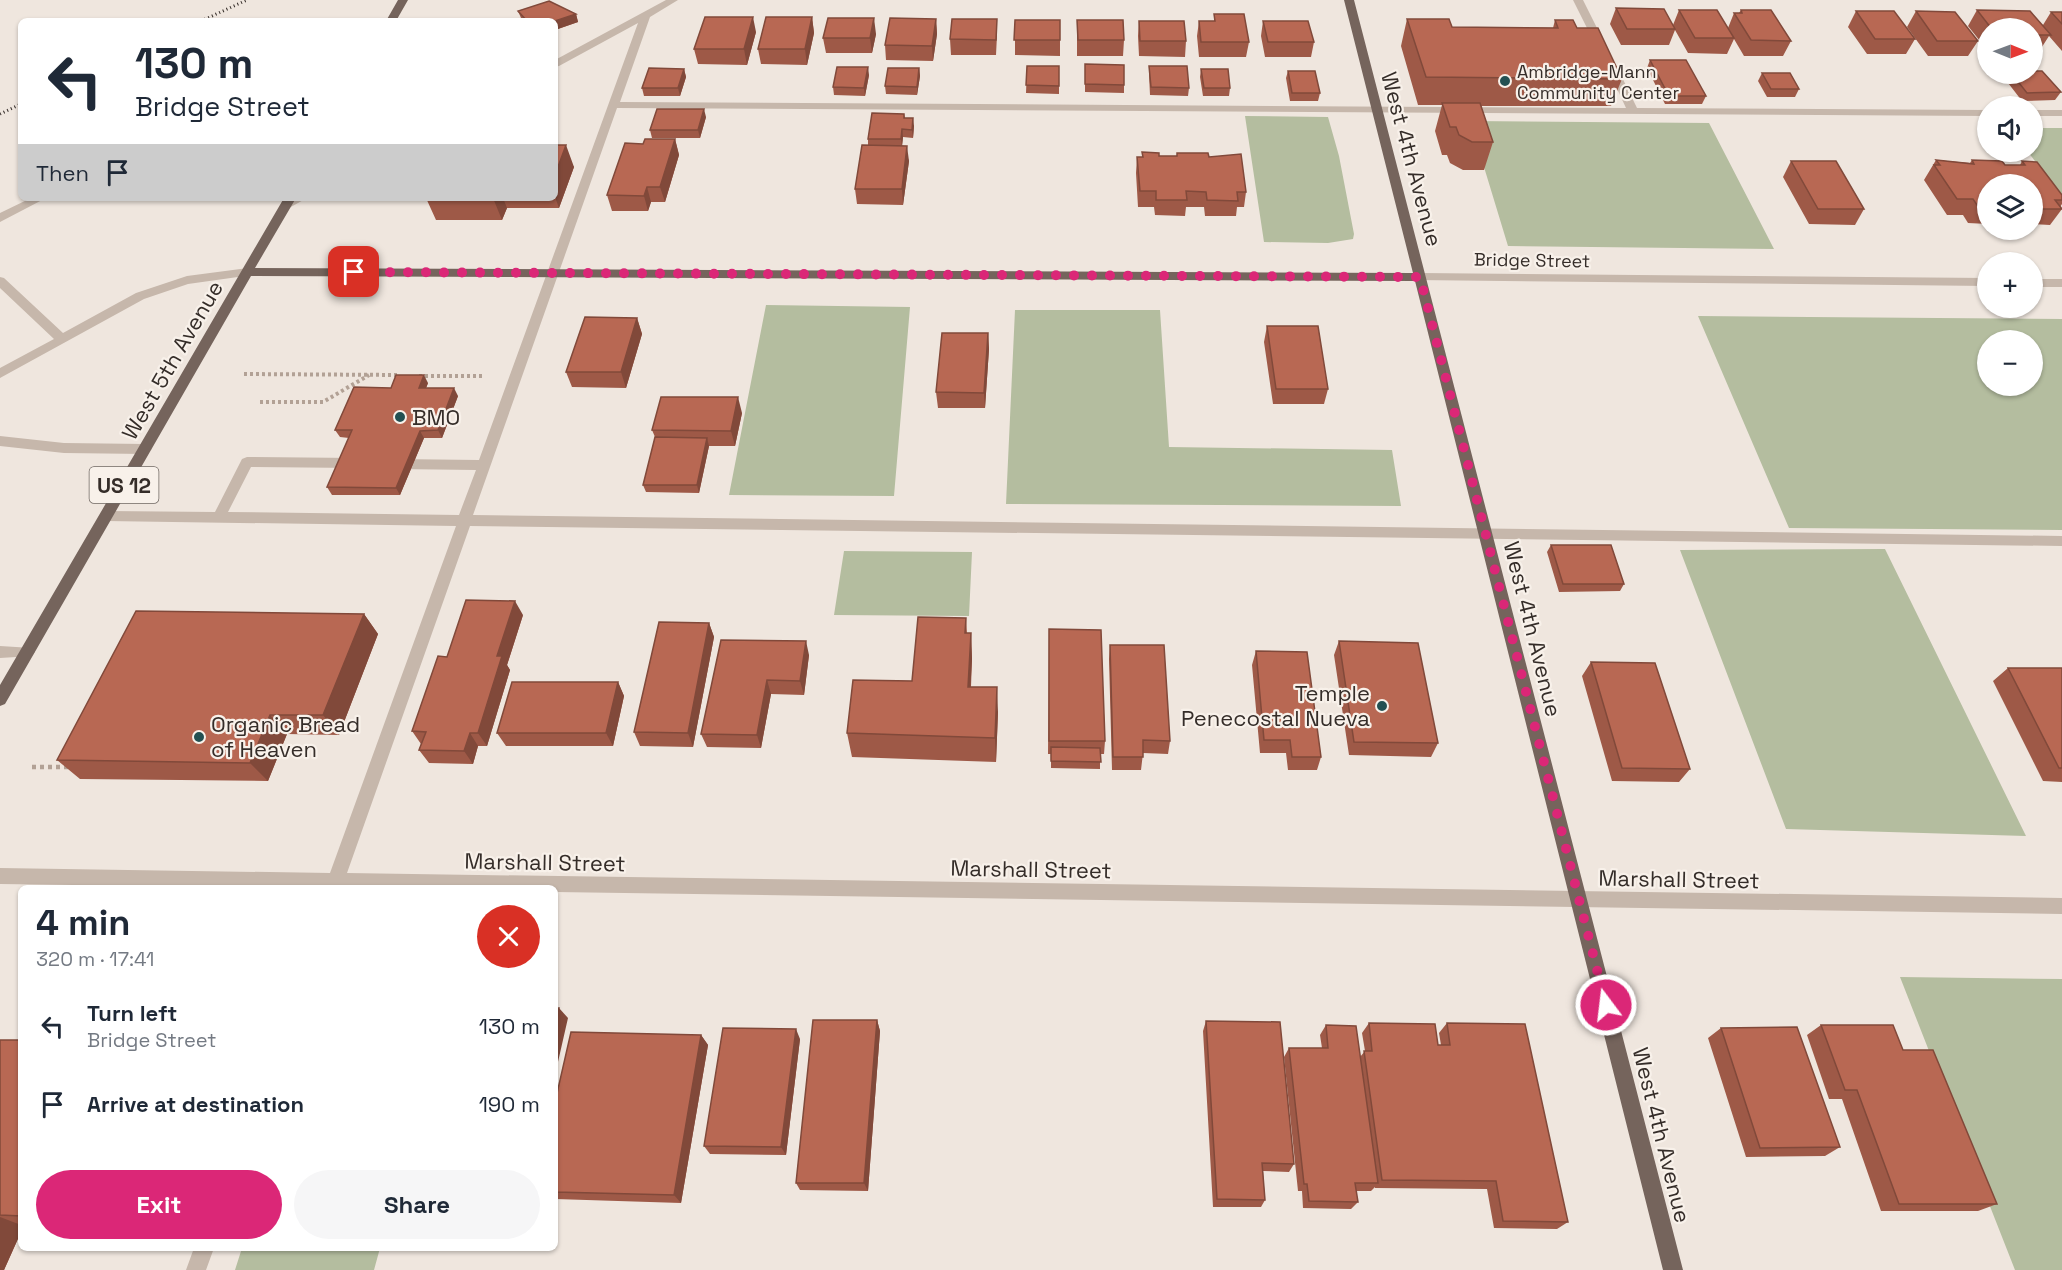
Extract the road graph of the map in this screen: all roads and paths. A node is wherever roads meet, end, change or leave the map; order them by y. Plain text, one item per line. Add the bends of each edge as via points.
1 (403, 0) edge
2 (673, 0) edge
3 (1349, 0) edge
4 (1578, 0) edge
5 (645, 16) junction
6 (392, 18) edge
7 (558, 62) edge
8 (613, 105) junction
9 (1375, 109) junction
10 (1633, 111) junction
11 (1977, 113) edge
12 (2043, 113) edge
13 (2062, 114) edge
14 (34, 201) edge
15 (287, 202) edge
16 (0, 218) edge
17 (248, 272) junction
18 (553, 274) junction
19 (1420, 277) junction
20 (0, 281) edge
21 (1977, 282) edge
22 (2043, 283) edge
23 (2062, 283) edge
24 (62, 339) junction
25 (0, 374) edge
26 (244, 374) dead end
27 (370, 375) junction
28 (404, 375) edge
29 (415, 375) edge
30 (516, 376) junction
31 (260, 402) dead end
32 (0, 441) edge
33 (145, 449) junction
34 (484, 465) junction
35 (106, 516) junction
36 (219, 517) junction
37 (464, 521) junction
38 (1486, 534) junction
39 (2062, 541) edge
40 (0, 652) edge
41 (27, 652) junction
42 (0, 699) edge
43 (32, 767) dead end
44 (75, 768) edge
45 (0, 876) edge
46 (334, 884) edge
47 (407, 885) edge
48 (558, 887) edge
49 (1579, 901) junction
50 (2062, 906) edge
51 (203, 1251) edge
52 (196, 1270) edge
53 (1673, 1270) edge

1 - 6 main road
2 - 5 street
3 - 9 main road, West 4th Avenue
4 - 10 street
5 - 7 street
5 - 8 street
8 - 9 street
8 - 18 street
9 - 10 street
9 - 19 main road, West 4th Avenue
10 - 11 street
12 - 13 street
14 - 16 street
15 - 17 main road, West 5th Avenue / US 12
17 - 18 main road, Bridge Street
17 - 24 street via 197,278 164,287
17 - 33 main road, West 5th Avenue / US 12
18 - 19 main road, Bridge Street
18 - 30 street
19 - 21 street, Bridge Street
19 - 38 main road, West 4th Avenue
20 - 24 street
22 - 23 street
24 - 25 street
26 - 27 path
27 - 28 path
27 - 31 path via 323,402
29 - 30 path
30 - 34 street
32 - 33 street via 64,448
33 - 35 main road, West 5th Avenue / US 12
34 - 36 street via 247,462
34 - 37 street
35 - 36 street
35 - 41 main road, West 5th Avenue / US 12
36 - 37 street
37 - 38 street
37 - 46 street
38 - 39 street
38 - 49 main road, West 4th Avenue
40 - 41 street
41 - 42 main road, West 5th Avenue / US 12
43 - 44 path
45 - 46 street, Marshall Street
46 - 47 street, Marshall Street
48 - 49 street, Marshall Street
49 - 50 street, Marshall Street
49 - 53 main road, West 4th Avenue
51 - 52 street

